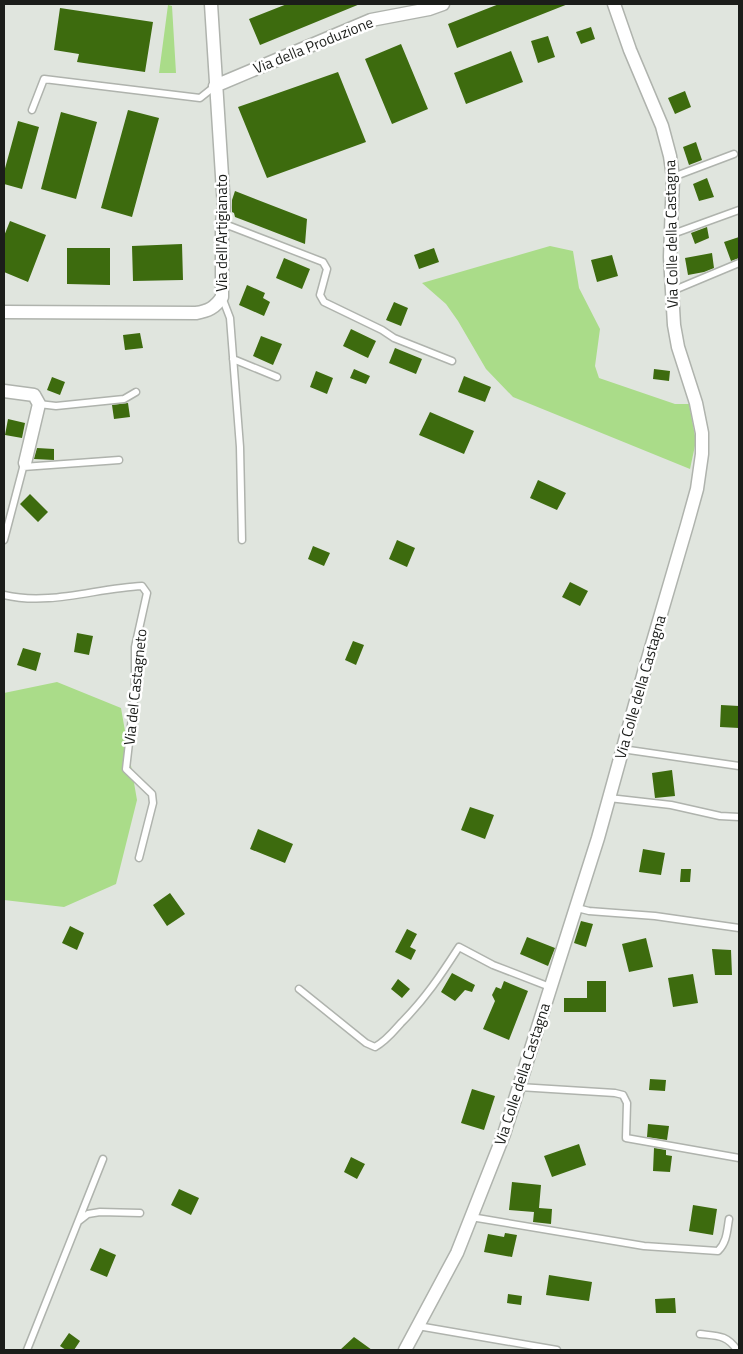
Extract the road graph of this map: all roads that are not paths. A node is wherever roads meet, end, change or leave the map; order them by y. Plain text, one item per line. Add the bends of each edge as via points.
1 (211, 4) edge
2 (442, 4) edge
3 (614, 4) edge
4 (215, 86) junction
5 (32, 110) dead end
6 (734, 154) dead end
7 (672, 177) junction
8 (739, 210) edge
9 (222, 223) junction
10 (670, 235) junction
11 (739, 264) edge
12 (671, 292) junction
13 (222, 297) junction
14 (4, 312) edge
15 (233, 359) junction
16 (452, 362) dead end
17 (277, 377) dead end
18 (4, 391) edge
19 (136, 392) dead end
20 (39, 404) junction
21 (119, 460) dead end
22 (24, 465) junction
23 (4, 540) edge
24 (242, 540) dead end
25 (4, 595) edge
26 (622, 749) junction
27 (739, 766) edge
28 (609, 798) junction
29 (739, 817) edge
30 (139, 858) dead end
31 (577, 908) junction
32 (739, 928) edge
33 (550, 988) junction
34 (300, 989) dead end
35 (519, 1086) junction
36 (739, 1158) edge
37 (103, 1159) dead end
38 (140, 1213) dead end
39 (471, 1217) junction
40 (729, 1219) dead end
41 (78, 1222) junction
42 (417, 1326) junction
43 (700, 1334) dead end
44 (27, 1350) edge
45 (405, 1350) edge
46 (557, 1350) edge
47 (737, 1350) edge

1 - 4 street, Via dell'Artigianato
2 - 4 street, Via della Produzione via 371,20
3 - 7 street, Via Colle della Castagna via 662,126
4 - 5 lane via 200,98 44,79
4 - 9 street, Via dell'Artigianato via 224,207
6 - 7 lane
7 - 10 street, Via Colle della Castagna
8 - 10 lane
9 - 13 street, Via dell'Artigianato
9 - 16 lane via 323,262 327,269 320,295 324,302 394,338
10 - 12 street, Via Colle della Castagna
11 - 12 lane
12 - 26 street, Via Colle della Castagna via 678,347 702,433 702,454 688,525
13 - 14 street, Via dell'Artigianato via 216,307 196,313
13 - 15 lane via 230,318
15 - 17 lane
15 - 24 lane via 240,447
18 - 20 street via 34,395
19 - 20 lane via 124,399 56,406
20 - 22 street
21 - 22 lane
22 - 23 lane
25 - 30 lane, Via del Castagneto via 44,599 142,586 147,593 135,647 135,691 126,769 152,794 153,803
26 - 27 lane
26 - 28 street, Via Colle della Castagna
28 - 29 lane
28 - 31 street, Via Colle della Castagna
31 - 32 lane
31 - 33 street, Via Colle della Castagna
33 - 34 lane via 459,948 417,1007 375,1047
33 - 35 street, Via Colle della Castagna
35 - 36 lane via 623,1095 627,1103 626,1138
35 - 39 street, Via Colle della Castagna
37 - 41 lane
38 - 41 lane via 100,1212 88,1214
39 - 40 lane via 644,1246 718,1251 726,1239
39 - 42 street, Via Colle della Castagna via 457,1253
41 - 44 lane
42 - 45 street, Via Colle della Castagna
42 - 46 lane
43 - 47 lane via 731,1340

